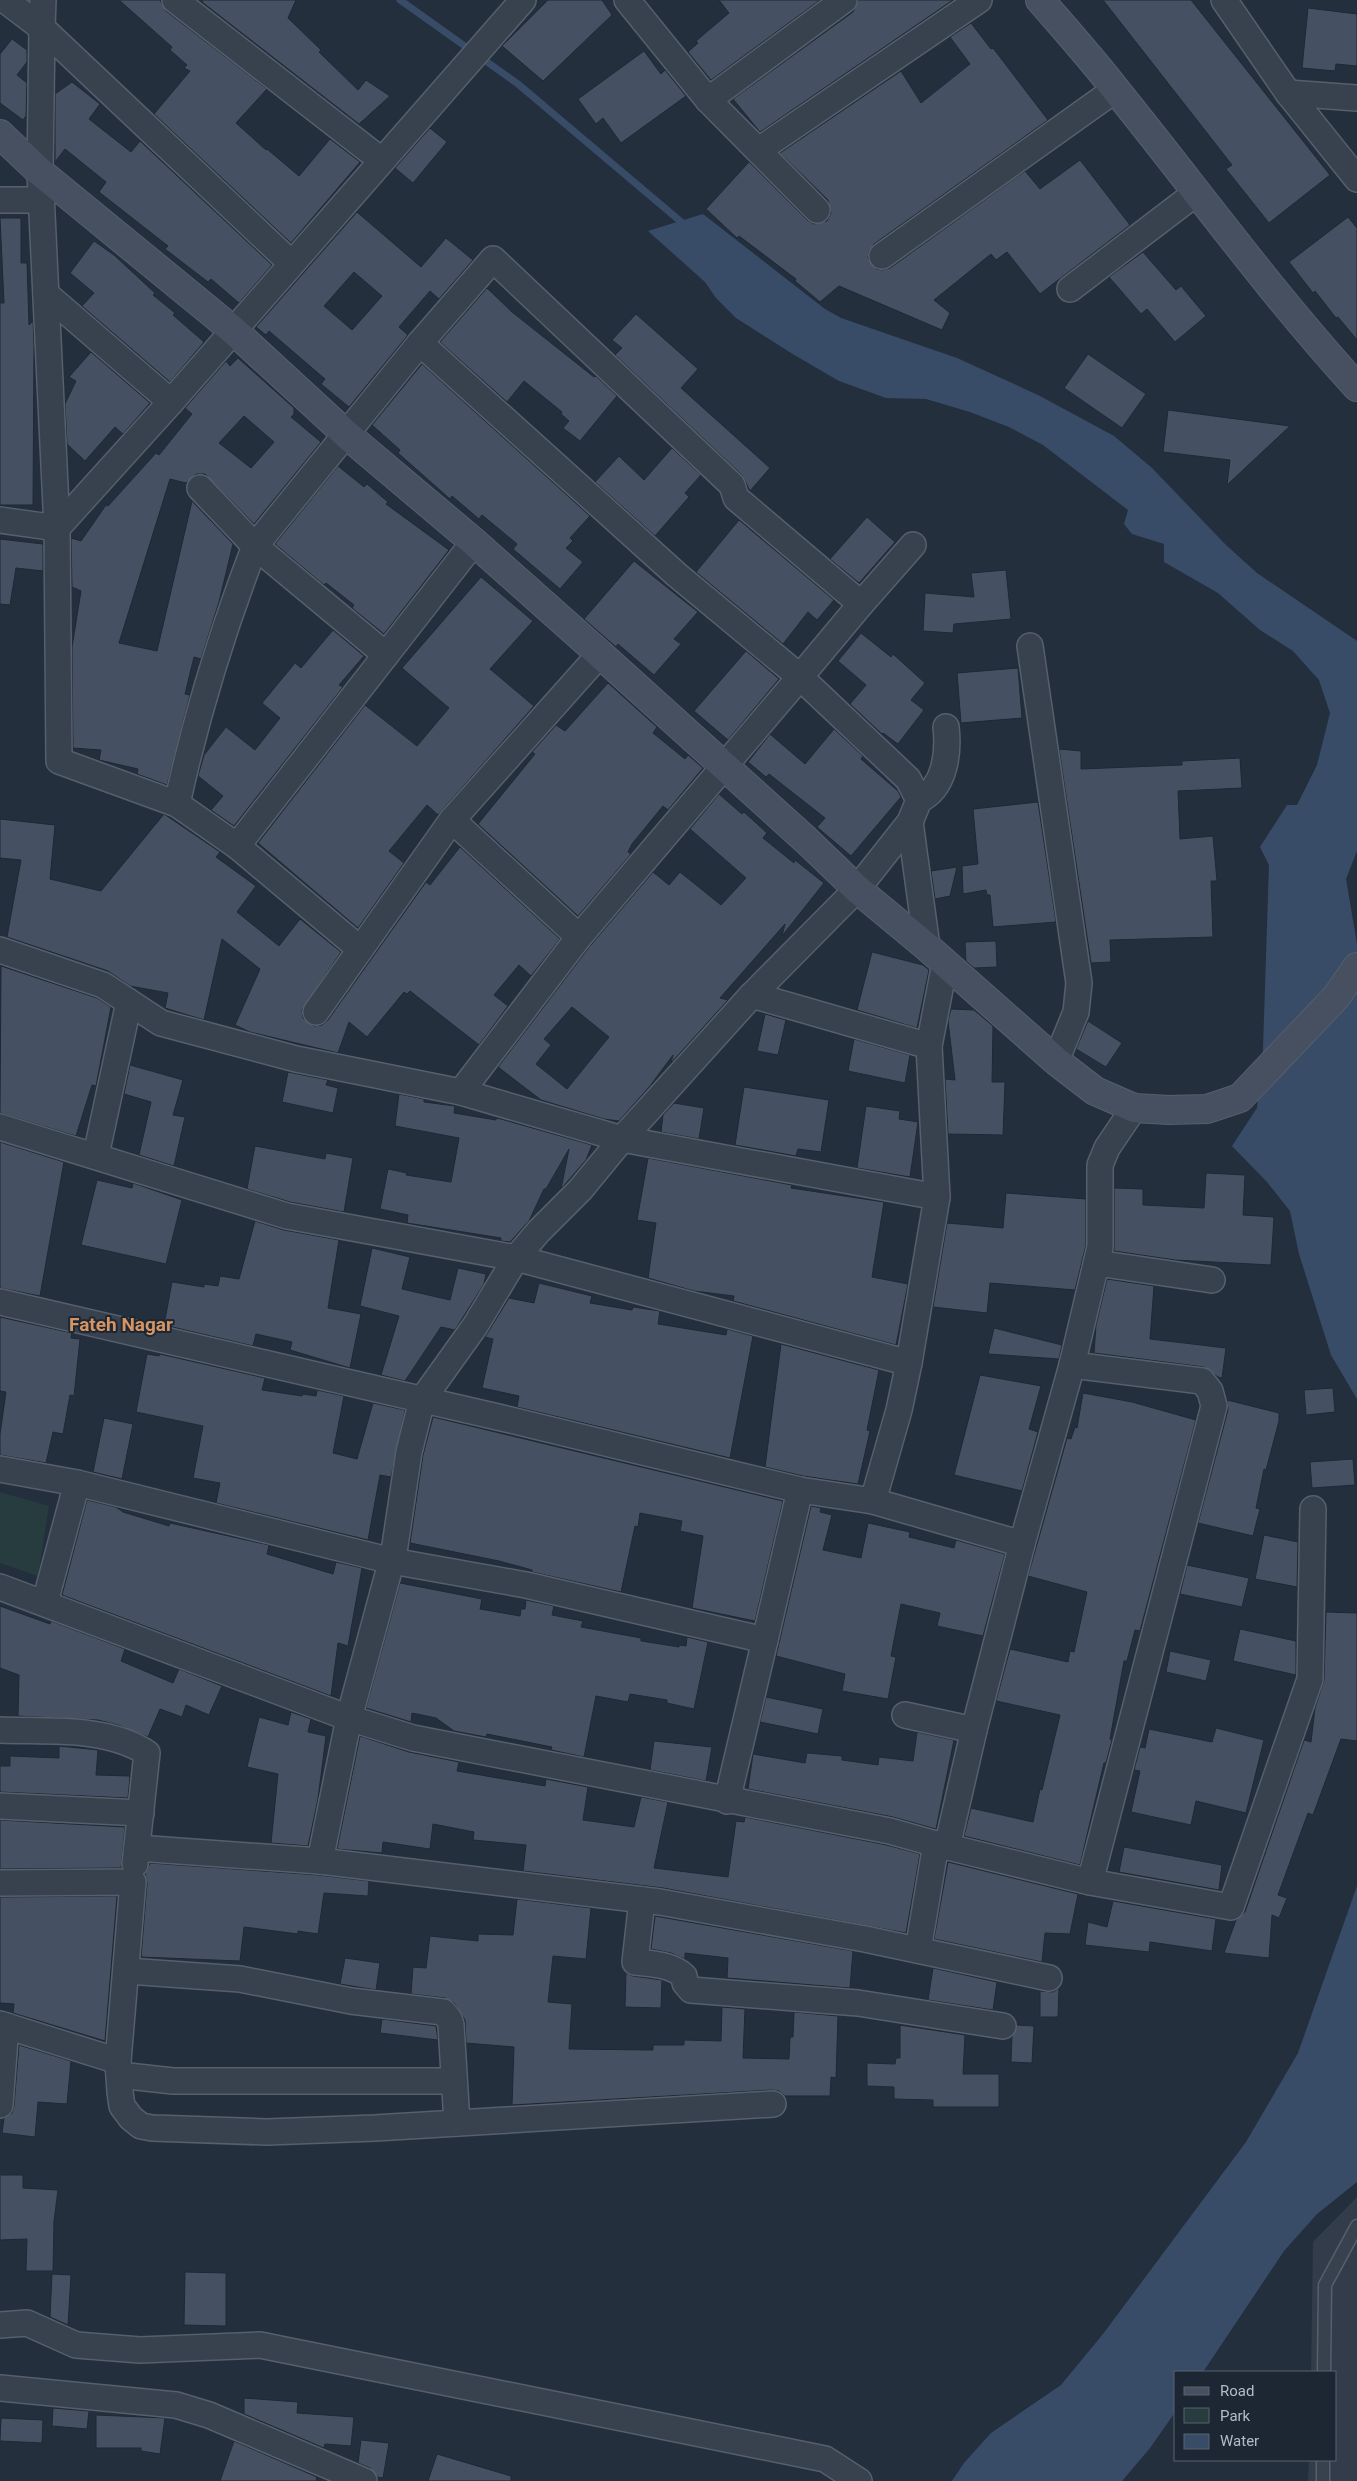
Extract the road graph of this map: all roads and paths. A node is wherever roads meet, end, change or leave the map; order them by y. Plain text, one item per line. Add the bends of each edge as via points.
1 (5, 0) edge
2 (43, 0) edge
3 (175, 0) edge
4 (523, 0) edge
5 (627, 0) edge
6 (844, 0) edge
7 (979, 0) edge
8 (1040, 0) edge
9 (1224, 0) edge
10 (42, 28) junction
11 (1116, 89) junction
12 (1288, 93) junction
13 (1357, 98) edge
14 (708, 100) junction
15 (0, 134) edge
16 (759, 150) junction
17 (381, 160) junction
18 (40, 172) junction
19 (1357, 179) edge
20 (1196, 193) junction
21 (0, 200) edge
22 (42, 200) junction
23 (817, 210) dead end
24 (882, 256) dead end
25 (292, 263) junction
26 (1070, 289) dead end
27 (46, 294) junction
28 (234, 330) junction
29 (420, 343) junction
30 (1357, 387) edge
31 (171, 402) junction
32 (347, 435) junction
33 (200, 488) dead end
34 (0, 520) edge
35 (57, 528) junction
36 (474, 542) junction
37 (913, 545) dead end
38 (255, 546) junction
39 (861, 604) junction
40 (1030, 646) dead end
41 (600, 654) junction
42 (386, 655) junction
43 (800, 677) junction
44 (946, 728) dead end
45 (724, 767) junction
46 (177, 804) junction
47 (914, 811) junction
48 (452, 820) junction
49 (237, 846) junction
50 (857, 889) junction
51 (579, 937) junction
52 (360, 949) junction
53 (0, 950) edge
54 (936, 955) junction
55 (1357, 967) edge
56 (752, 996) junction
57 (129, 1002) junction
58 (316, 1012) dead end
59 (929, 1046) junction
60 (1056, 1061) junction
61 (461, 1092) junction
62 (1134, 1108) junction
63 (0, 1127) edge
64 (622, 1138) junction
65 (96, 1155) junction
66 (937, 1197) junction
67 (516, 1258) junction
68 (1097, 1263) junction
69 (1212, 1280) dead end
70 (0, 1302) edge
71 (909, 1363) junction
72 (1072, 1365) junction
73 (422, 1400) junction
74 (0, 1469) edge
75 (78, 1483) junction
76 (800, 1490) junction
77 (872, 1501) junction
78 (1313, 1509) dead end
79 (1022, 1544) junction
80 (392, 1561) junction
81 (0, 1587) edge
82 (45, 1602) junction
83 (765, 1640) junction
84 (904, 1715) dead end
85 (349, 1718) junction
86 (0, 1730) edge
87 (974, 1730) junction
88 (727, 1801) junction
89 (0, 1806) edge
90 (141, 1812) junction
91 (942, 1846) junction
92 (137, 1848) junction
93 (320, 1861) junction
94 (0, 1882) edge
95 (133, 1882) junction
96 (1090, 1882) junction
97 (642, 1900) junction
98 (918, 1950) junction
99 (127, 1971) junction
100 (1049, 1978) dead end
101 (3, 2025) edge
102 (1003, 2026) dead end
103 (118, 2068) junction
104 (454, 2081) junction
105 (773, 2104) dead end
106 (0, 2105) edge
107 (457, 2123) junction
108 (1357, 2226) edge
109 (0, 2325) edge
110 (1324, 2371) edge
111 (0, 2388) edge
112 (1323, 2461) edge
113 (327, 2473) edge
114 (364, 2481) edge
115 (858, 2481) edge
116 (1323, 2481) edge

1 - 10 street
2 - 10 street
3 - 17 street
4 - 17 street
5 - 14 street
6 - 14 street
7 - 16 street
8 - 11 street
9 - 12 street
10 - 18 street
10 - 25 street
11 - 20 street
11 - 24 street
12 - 13 street
12 - 19 street
14 - 16 street
15 - 18 street
16 - 23 street
17 - 25 street
18 - 22 street
18 - 28 street
20 - 26 street
20 - 30 street
21 - 22 street
22 - 27 street
25 - 28 street
27 - 31 street
27 - 35 street
28 - 31 street
28 - 32 street
29 - 32 street
29 - 39 street via 494,259 732,485 736,498
29 - 43 street via 677,575
31 - 35 street
32 - 36 street
32 - 38 street
33 - 38 street
34 - 35 street
35 - 46 street via 59,761
36 - 41 street
36 - 42 street
37 - 39 street
38 - 42 street
38 - 46 street via 188,755
39 - 43 street
40 - 60 street via 1079,983 1076,1012
41 - 45 street
41 - 48 street
42 - 49 street
43 - 45 street
43 - 47 street via 908,779
44 - 47 street via 948,749 942,771 930,795
45 - 50 street
45 - 51 street
46 - 49 street
47 - 50 street
47 - 54 street
48 - 51 street
48 - 52 street
49 - 52 street
50 - 54 street
50 - 56 street
51 - 61 street
52 - 58 street
53 - 57 street via 103,984
54 - 59 street
54 - 60 street
55 - 62 street via 1336,998 1240,1098 1206,1109
56 - 59 street
56 - 64 street
57 - 61 street via 161,1022 296,1059
57 - 65 street
59 - 66 street
60 - 62 street via 1095,1091
61 - 64 street
62 - 68 street via 1107,1148 1100,1165 1100,1248
63 - 65 street
64 - 66 street
64 - 67 street via 580,1190
65 - 67 street via 287,1216
66 - 71 street
67 - 71 street
67 - 73 street via 475,1326
68 - 69 street
68 - 72 street
70 - 73 street
71 - 77 street via 899,1410
72 - 79 street
72 - 96 street via 1202,1381 1210,1391 1214,1406
73 - 76 street
73 - 80 street via 409,1452
74 - 75 street
75 - 80 street
75 - 82 street
76 - 77 street
76 - 83 street
77 - 79 street
78 - 96 street via 1310,1679 1231,1907
79 - 87 street
80 - 83 street via 526,1585
80 - 85 street
81 - 82 street
82 - 85 street
83 - 88 street
84 - 87 street
85 - 88 street via 413,1738
85 - 93 street
86 - 90 street via 104,1735 132,1743 147,1753
87 - 91 street
88 - 91 street via 890,1830
89 - 90 street
90 - 92 street
91 - 96 street
91 - 98 street
92 - 93 street
92 - 95 street
93 - 97 street
94 - 95 street
95 - 99 street
97 - 98 street
97 - 102 street via 635,1962 677,1970 684,1976 690,1990 858,2003
98 - 100 street
99 - 103 street
99 - 104 street via 240,1980 351,2001 443,2012 451,2025
101 - 103 street
101 - 106 street
103 - 104 street via 173,2081
103 - 107 street via 122,2106 130,2118 141,2126 152,2128 267,2132
104 - 107 street
105 - 107 street
108 - 110 lane via 1325,2285
109 - 115 street via 27,2323 76,2345 140,2350 260,2345 825,2459
111 - 113 street via 176,2405 209,2415
112 - 116 lane
113 - 114 street

